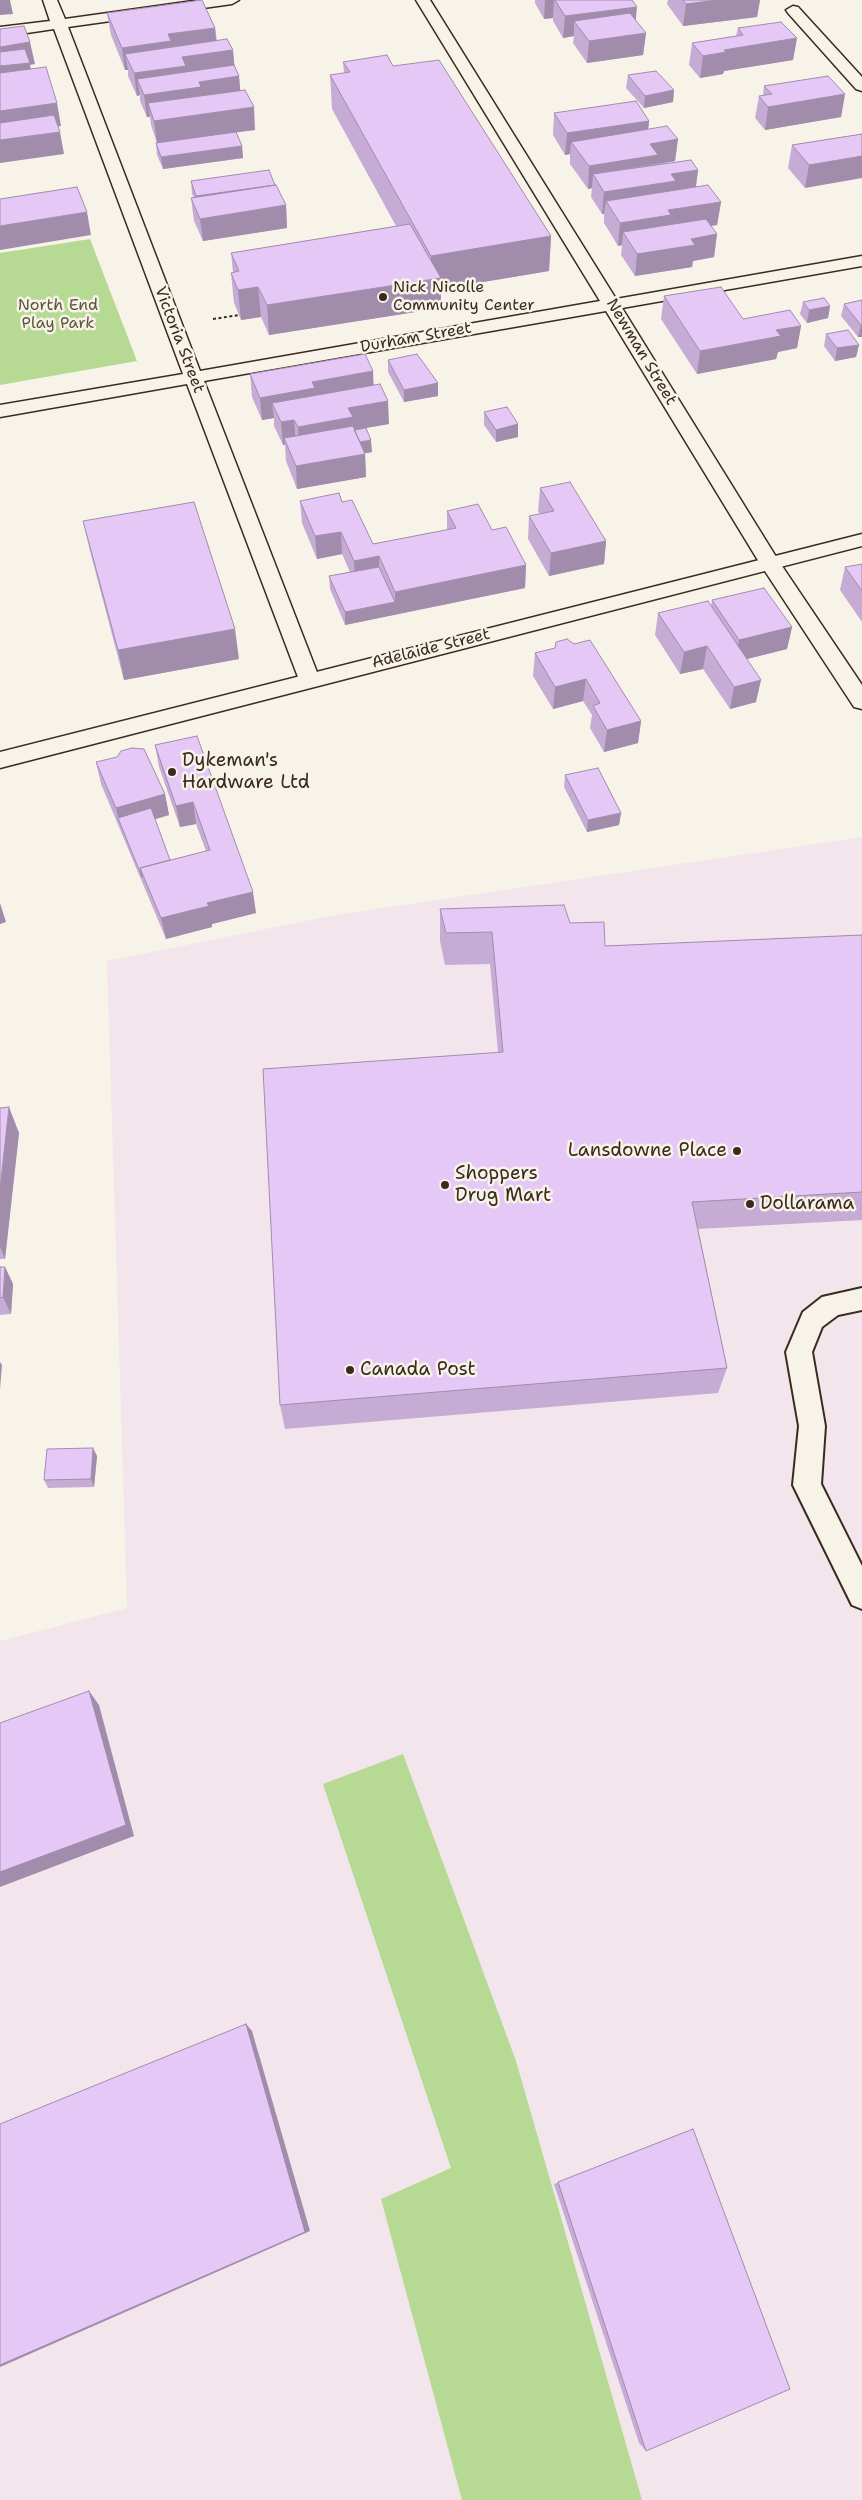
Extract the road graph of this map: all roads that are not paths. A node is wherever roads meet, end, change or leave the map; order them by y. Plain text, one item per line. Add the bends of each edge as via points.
1 (50, 0) edge
2 (232, 0) edge
3 (423, 0) edge
4 (793, 10) dead end
5 (59, 24) junction
6 (0, 32) edge
7 (862, 86) edge
8 (862, 261) edge
9 (612, 304) junction
10 (194, 377) junction
11 (0, 411) edge
12 (862, 540) edge
13 (769, 562) junction
14 (308, 680) junction
15 (862, 702) edge
16 (0, 760) edge
17 (862, 1300) edge
18 (862, 1595) edge

1 - 5 street, Victoria Street
2 - 5 street
3 - 9 street, Newman Street
4 - 7 street
5 - 6 street
5 - 10 street, Victoria Street
8 - 9 street, Durham Street
9 - 10 street, Durham Street
9 - 13 street, Newman Street
10 - 11 street, Durham Street
10 - 14 street, Victoria Street
12 - 13 street, Adelaide Street
13 - 14 street, Adelaide Street
13 - 15 street, Newman Street
14 - 16 street, Adelaide Street
17 - 18 lane via 831,1305 812,1320 800,1352 812,1426 807,1485

